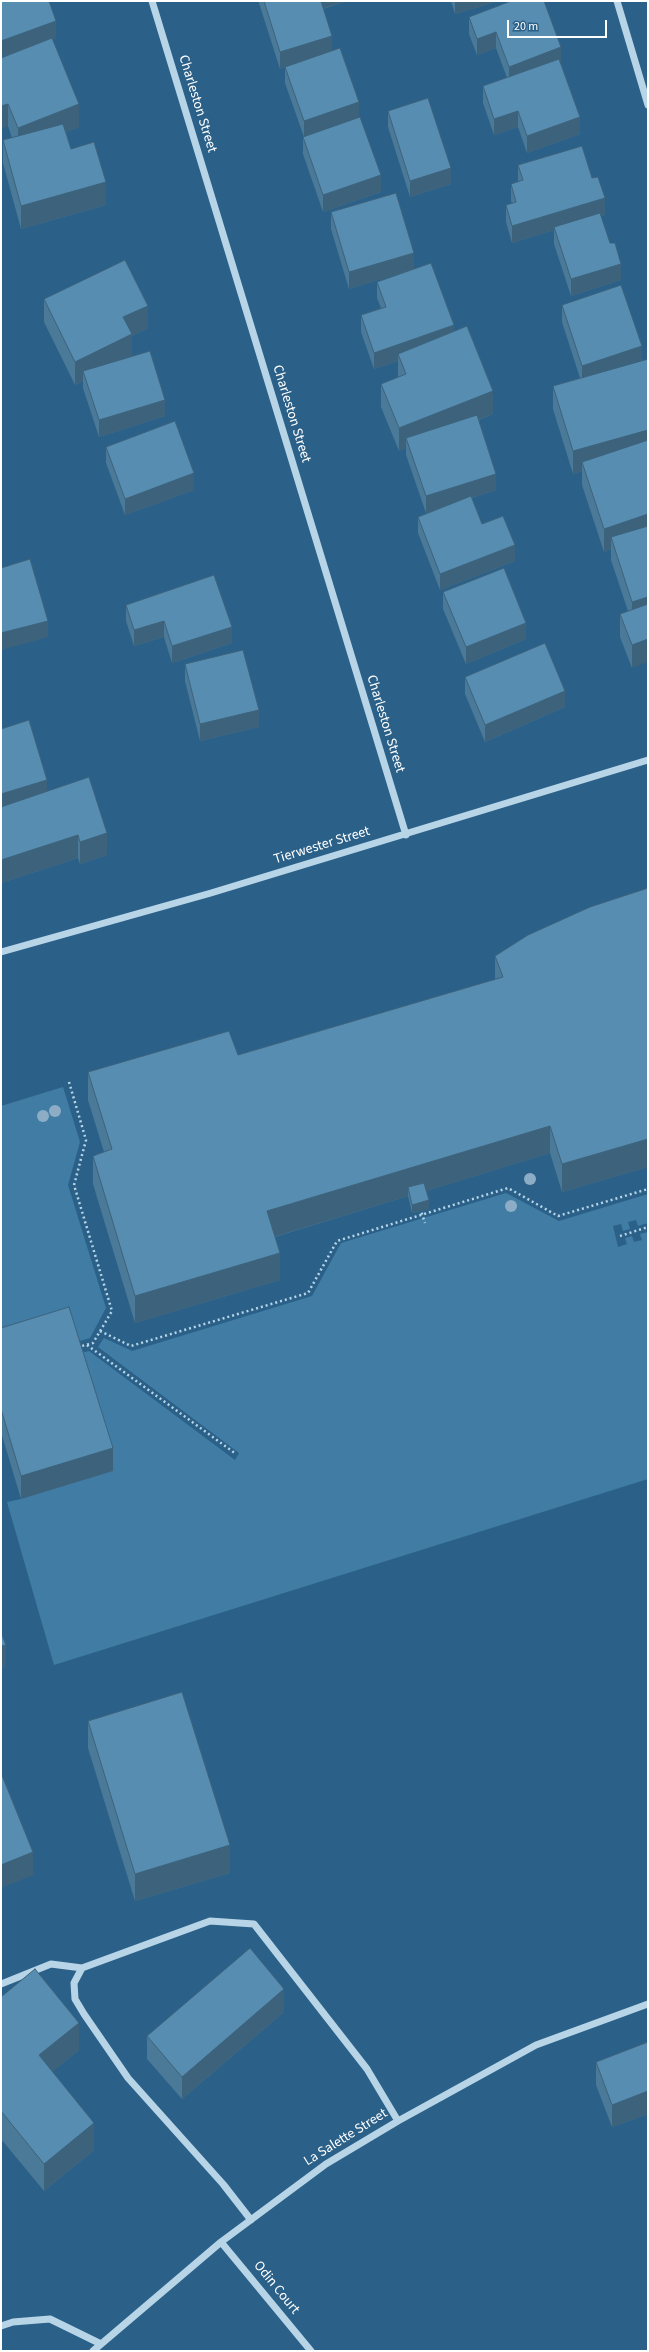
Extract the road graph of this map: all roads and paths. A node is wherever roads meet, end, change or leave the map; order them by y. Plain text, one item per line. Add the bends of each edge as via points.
1 (152, 1) edge
2 (617, 1) edge
3 (648, 105) edge
4 (648, 760) edge
5 (406, 835) junction
6 (1, 952) edge
7 (69, 1082) dead end
8 (648, 1189) edge
9 (418, 1201) edge
10 (422, 1215) junction
11 (425, 1223) dead end
12 (648, 1227) edge
13 (620, 1236) dead end
14 (100, 1331) junction
15 (86, 1345) junction
16 (75, 1348) edge
17 (236, 1454) dead end
18 (82, 1968) junction
19 (1, 1984) edge
20 (648, 2004) edge
21 (398, 2121) junction
22 (251, 2220) junction
23 (221, 2242) junction
24 (1, 2326) edge
25 (101, 2344) junction
26 (92, 2351) edge
27 (311, 2351) edge

1 - 5 street, Charleston Street
2 - 3 street
4 - 5 street, Tierwester Street
5 - 6 street, Tierwester Street
7 - 14 path via 86,1140 74,1185 112,1311
8 - 10 path via 558,1216 508,1188
9 - 10 path
10 - 11 path
10 - 14 path via 337,1240 308,1293 131,1346
12 - 13 path
14 - 15 path via 93,1343
15 - 16 path
15 - 17 path
18 - 19 street via 51,1964
18 - 21 street via 210,1921 254,1924 367,2069
18 - 22 street via 74,1983 75,2000 84,2014 128,2078 223,2184
20 - 21 street, La Salette Street via 536,2045
21 - 22 street, La Salette Street via 326,2164
22 - 23 street, La Salette Street
23 - 25 street, La Salette Street
23 - 27 street, Odin Court
24 - 25 street via 13,2322 50,2319
25 - 26 street, La Salette Street

